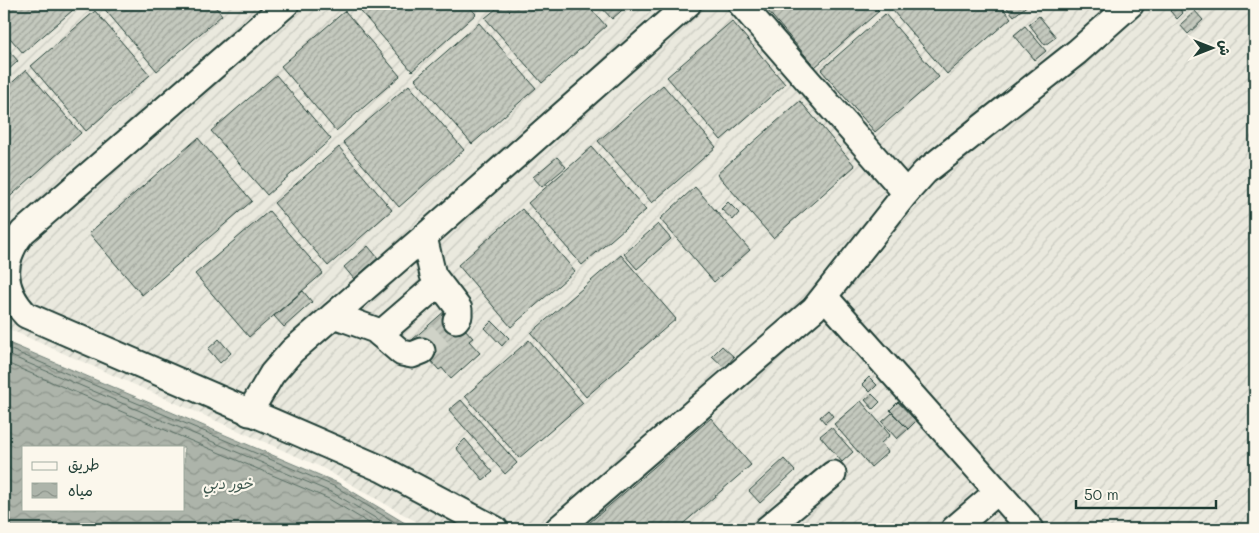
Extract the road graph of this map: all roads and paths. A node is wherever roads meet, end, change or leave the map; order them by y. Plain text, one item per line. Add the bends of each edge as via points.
1 (286, 4) edge
2 (688, 4) edge
3 (741, 4) edge
4 (1131, 4) edge
5 (906, 193) junction
6 (424, 237) junction
7 (5, 265) edge
8 (438, 284) junction
9 (825, 297) junction
10 (334, 315) junction
11 (456, 320) dead end
12 (380, 334) junction
13 (422, 351) tunnel mouth
14 (249, 412) junction
15 (833, 474) dead end
16 (997, 492) junction
17 (495, 529) edge
18 (558, 529) edge
19 (767, 529) edge
20 (954, 529) edge
21 (1031, 529) edge

1 - 7 lane via 23,232
2 - 6 lane
3 - 5 lane
4 - 5 lane via 1077,52 925,172
5 - 9 lane
6 - 8 lane via 431,270
6 - 10 lane
7 - 14 lane via 10,293 26,315
8 - 11 lane via 457,305 459,313
8 - 12 lane
9 - 16 lane
9 - 18 lane
10 - 12 lane
10 - 14 lane via 278,366
12 - 13 lane via 402,353 412,355
14 - 17 lane via 382,469
15 - 19 lane
16 - 20 lane
16 - 21 lane

